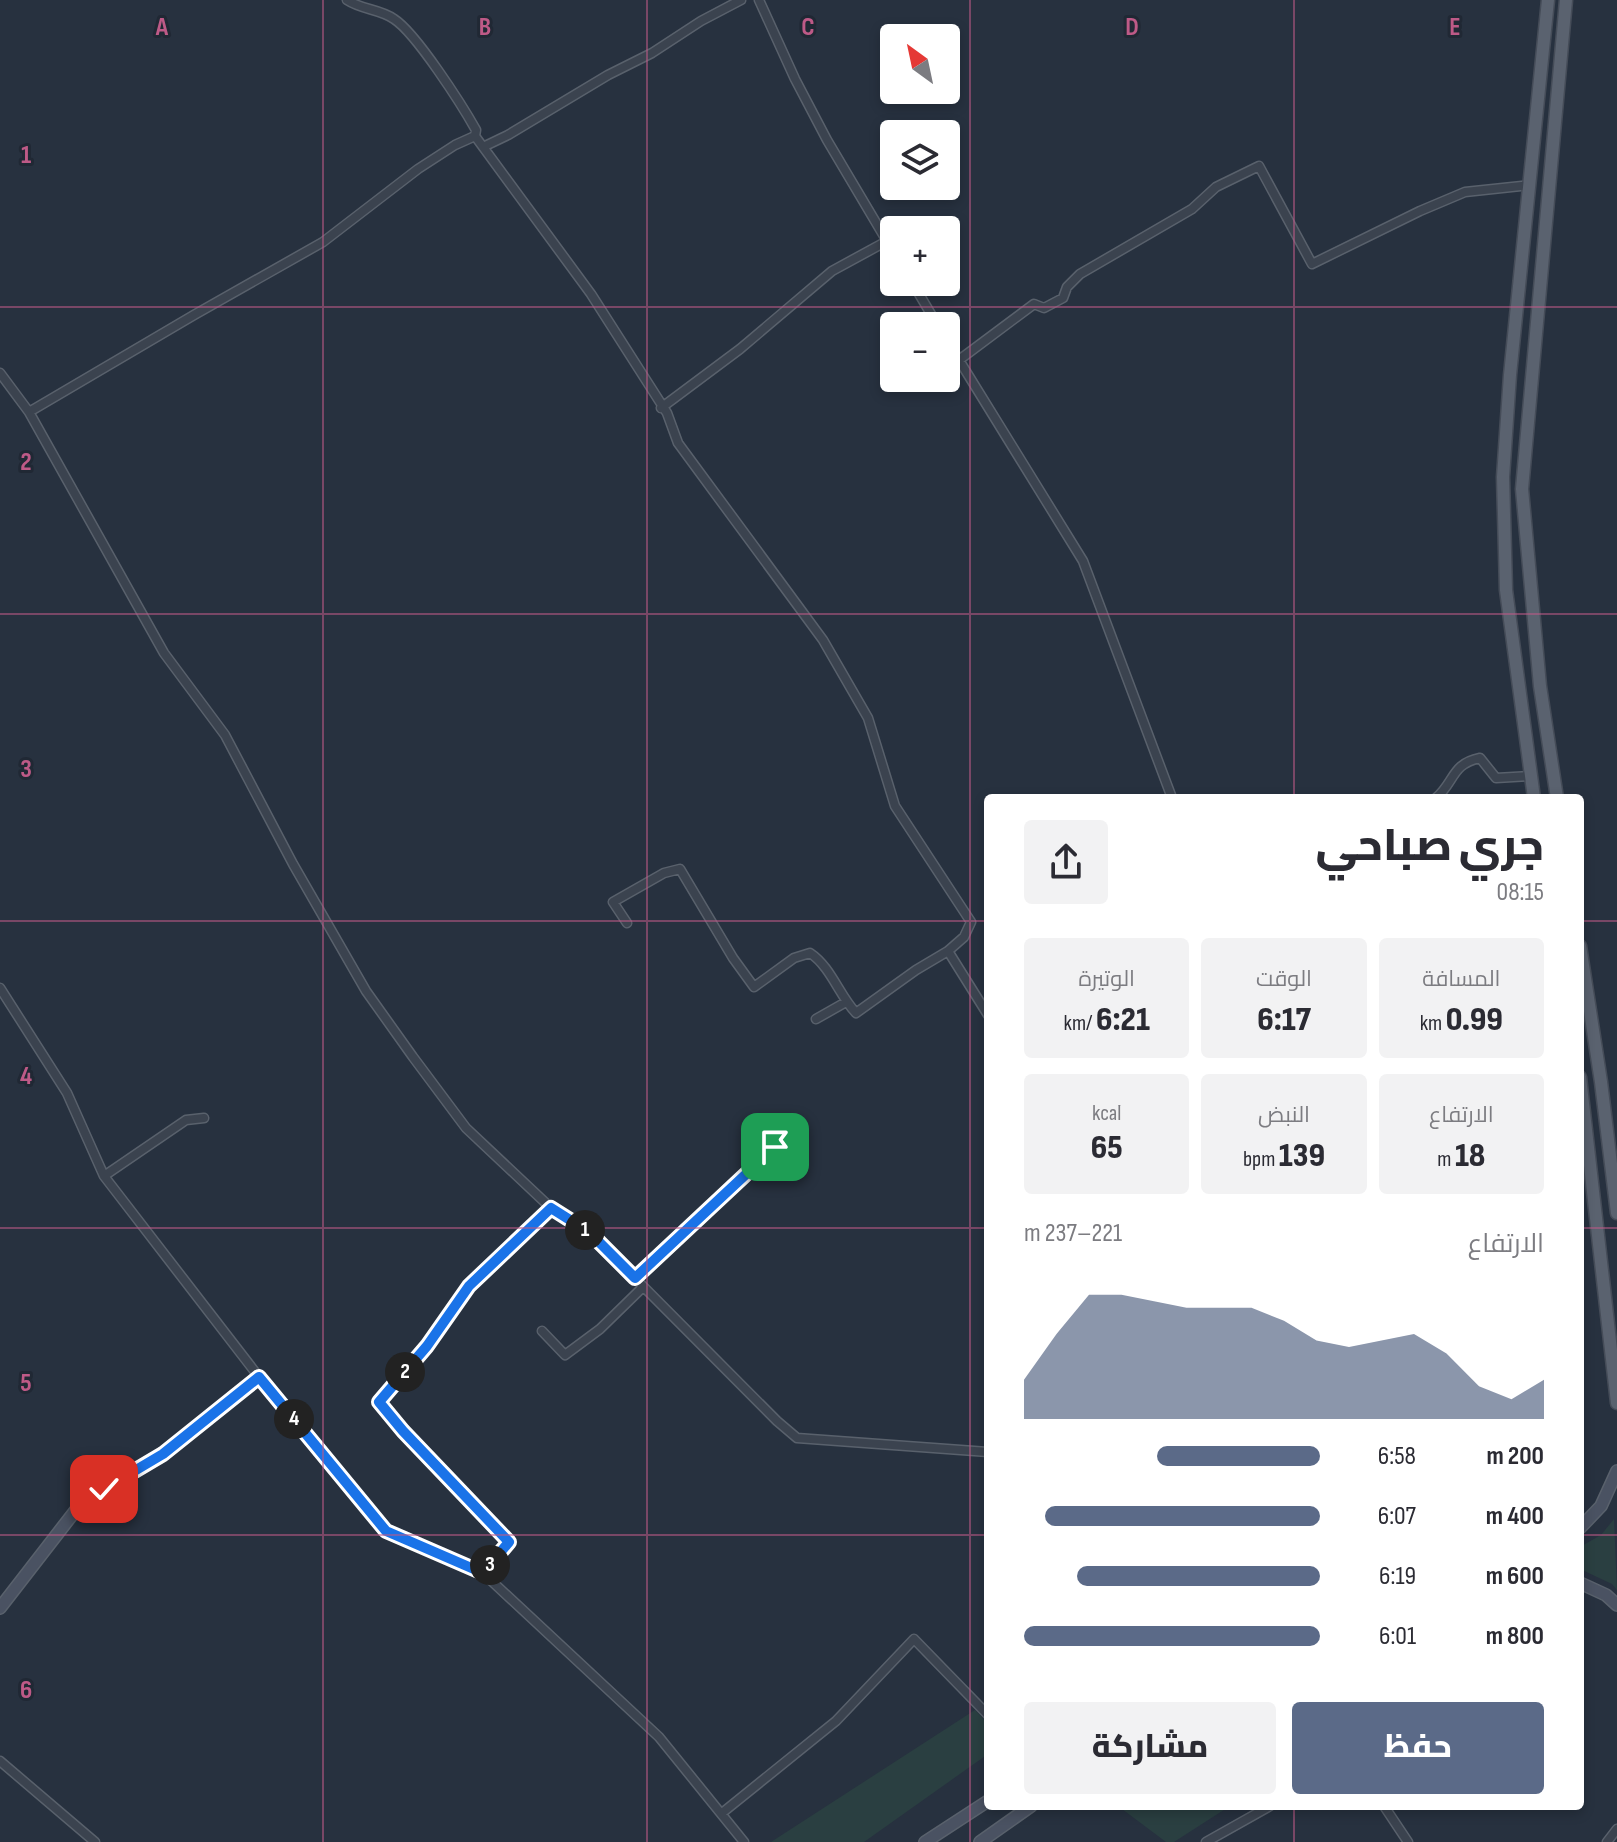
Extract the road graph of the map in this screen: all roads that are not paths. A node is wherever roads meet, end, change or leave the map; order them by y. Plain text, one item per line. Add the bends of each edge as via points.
1 (347, 0) edge
2 (741, 0) edge
3 (759, 0) edge
4 (1548, 0) edge
5 (1566, 0) edge
6 (475, 136) junction
7 (1533, 145) junction
8 (483, 147) junction
9 (1551, 149) junction
10 (1530, 185) junction
11 (880, 229) edge
12 (880, 245) edge
13 (960, 359) edge
14 (960, 362) edge
15 (1, 377) edge
16 (661, 408) junction
17 (29, 412) junction
18 (1534, 627) junction
19 (1511, 628) junction
20 (1531, 776) junction
21 (1170, 794) edge
22 (1439, 794) edge
23 (1533, 794) edge
24 (1556, 794) edge
25 (627, 923) dead end
26 (948, 951) junction
27 (1584, 972) edge
28 (0, 988) edge
29 (846, 1002) junction
30 (984, 1009) edge
31 (816, 1019) dead end
32 (1584, 1109) edge
33 (204, 1118) dead end
34 (775, 1147) dead end
35 (104, 1176) junction
36 (551, 1208) junction
37 (1617, 1213) edge
38 (1598, 1219) junction
39 (1617, 1220) edge
40 (635, 1278) junction
41 (643, 1287) junction
42 (542, 1331) dead end
43 (259, 1377) junction
44 (1617, 1403) edge
45 (984, 1452) edge
46 (1617, 1471) edge
47 (1584, 1524) edge
48 (483, 1573) junction
49 (1584, 1585) edge
50 (1617, 1605) edge
51 (0, 1608) edge
52 (984, 1711) edge
53 (0, 1761) edge
54 (984, 1804) edge
55 (1025, 1810) edge
56 (1263, 1810) edge
57 (1387, 1810) edge
58 (722, 1813) junction
59 (1617, 1829) edge
60 (95, 1842) edge
61 (744, 1842) edge
62 (925, 1842) edge
63 (980, 1842) edge
64 (1206, 1842) edge
65 (1408, 1842) edge
66 (1607, 1842) edge

1 - 6 street via 389,16 408,30 455,95
2 - 8 street
3 - 11 street via 827,140
4 - 7 main road
5 - 9 main road
6 - 8 street
6 - 17 street via 418,169 323,242
7 - 9 main road
7 - 10 main road
8 - 16 street via 591,294
9 - 18 main road via 1522,489
10 - 13 street via 1465,192 1312,264 1259,166 1216,187 1192,209 1080,274 1063,298 1044,308 1034,304
10 - 19 main road via 1503,477
12 - 16 street via 832,271
14 - 21 street via 1083,561
15 - 17 street
16 - 26 street via 678,443 823,640 868,718 895,806 971,922
17 - 36 street via 164,653 225,735 366,991 466,1128
18 - 19 main road
18 - 24 main road
19 - 20 main road
20 - 22 street via 1496,778 1480,758 1469,760
20 - 23 main road
25 - 29 street via 613,902 680,869 754,987 794,958 810,953 821,960
26 - 29 street via 856,1013
26 - 30 street
27 - 37 main road
28 - 35 street via 67,1093
29 - 31 street
32 - 38 main road
33 - 35 street via 186,1120
34 - 40 street
35 - 43 street
36 - 40 street via 589,1232
36 - 48 street via 469,1286 379,1402 509,1542
38 - 39 main road
38 - 44 main road
40 - 41 street
41 - 42 street via 565,1355
41 - 45 street via 797,1438
43 - 48 street via 386,1531
43 - 51 street via 163,1454 79,1506
46 - 47 street via 1601,1506
48 - 58 street via 659,1737
49 - 50 street
52 - 58 street via 914,1639 836,1721
53 - 60 street
54 - 62 street
55 - 63 street
56 - 64 street
57 - 65 street
58 - 61 street
59 - 66 street

